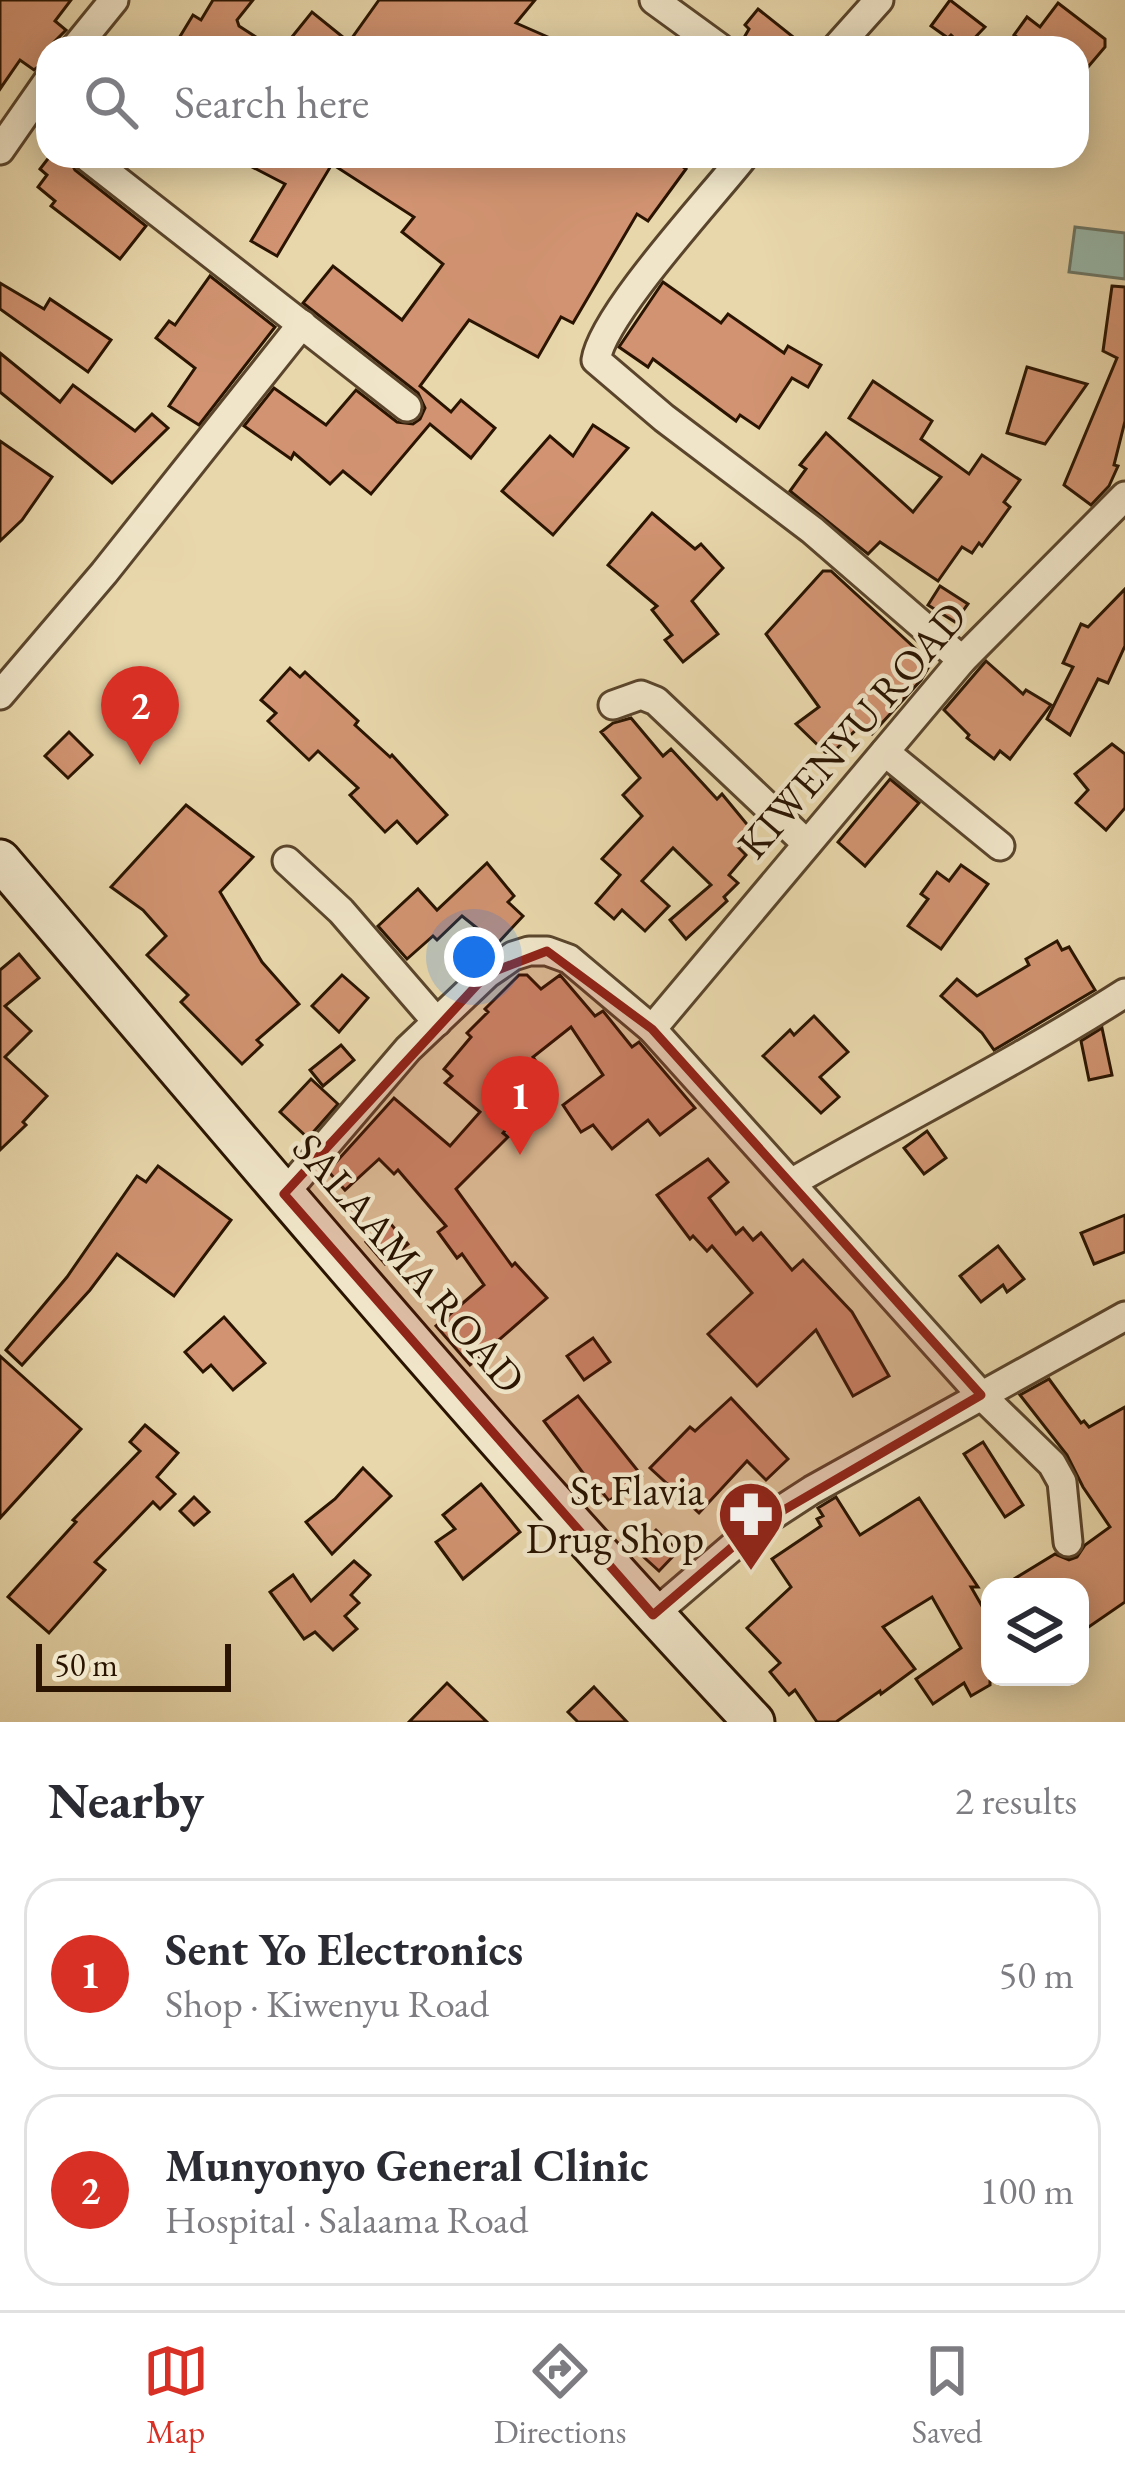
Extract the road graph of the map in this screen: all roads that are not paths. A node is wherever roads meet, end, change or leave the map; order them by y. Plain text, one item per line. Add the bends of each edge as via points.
1 (114, 0) edge
2 (654, 0) edge
3 (879, 0) edge
4 (85, 36) edge
5 (704, 36) edge
6 (847, 36) edge
7 (36, 119) edge
8 (0, 150) edge
9 (101, 168) edge
10 (734, 168) edge
11 (302, 324) junction
12 (407, 407) dead end
13 (1125, 496) edge
14 (962, 660) junction
15 (0, 695) edge
16 (613, 705) dead end
17 (885, 752) junction
18 (807, 844) junction
19 (1000, 846) dead end
20 (0, 860) edge
21 (287, 861) dead end
22 (1125, 993) edge
23 (437, 1022) junction
24 (652, 1029) junction
25 (790, 1183) junction
26 (284, 1194) junction
27 (1125, 1316) edge
28 (981, 1395) junction
29 (1068, 1542) dead end
30 (653, 1615) junction
31 (745, 1719) edge

1 - 4 street
2 - 5 street
3 - 6 street
7 - 8 street
9 - 11 street
10 - 14 street via 627,300 596,360
11 - 12 street
11 - 15 street
13 - 14 street, KIWENYU ROAD
14 - 17 street, KIWENYU ROAD
16 - 18 street via 641,694 656,701
17 - 18 street, KIWENYU ROAD
17 - 19 street
18 - 24 street, KIWENYU ROAD
20 - 26 main road, SALAAMA ROAD
21 - 23 street
22 - 25 street
23 - 24 street via 513,956 548,951 569,959
23 - 26 street
24 - 25 street
25 - 28 street
26 - 30 main road, SALAAMA ROAD
27 - 28 street
28 - 29 street via 1052,1464
28 - 30 street via 758,1525
30 - 31 main road, SALAAMA ROAD

